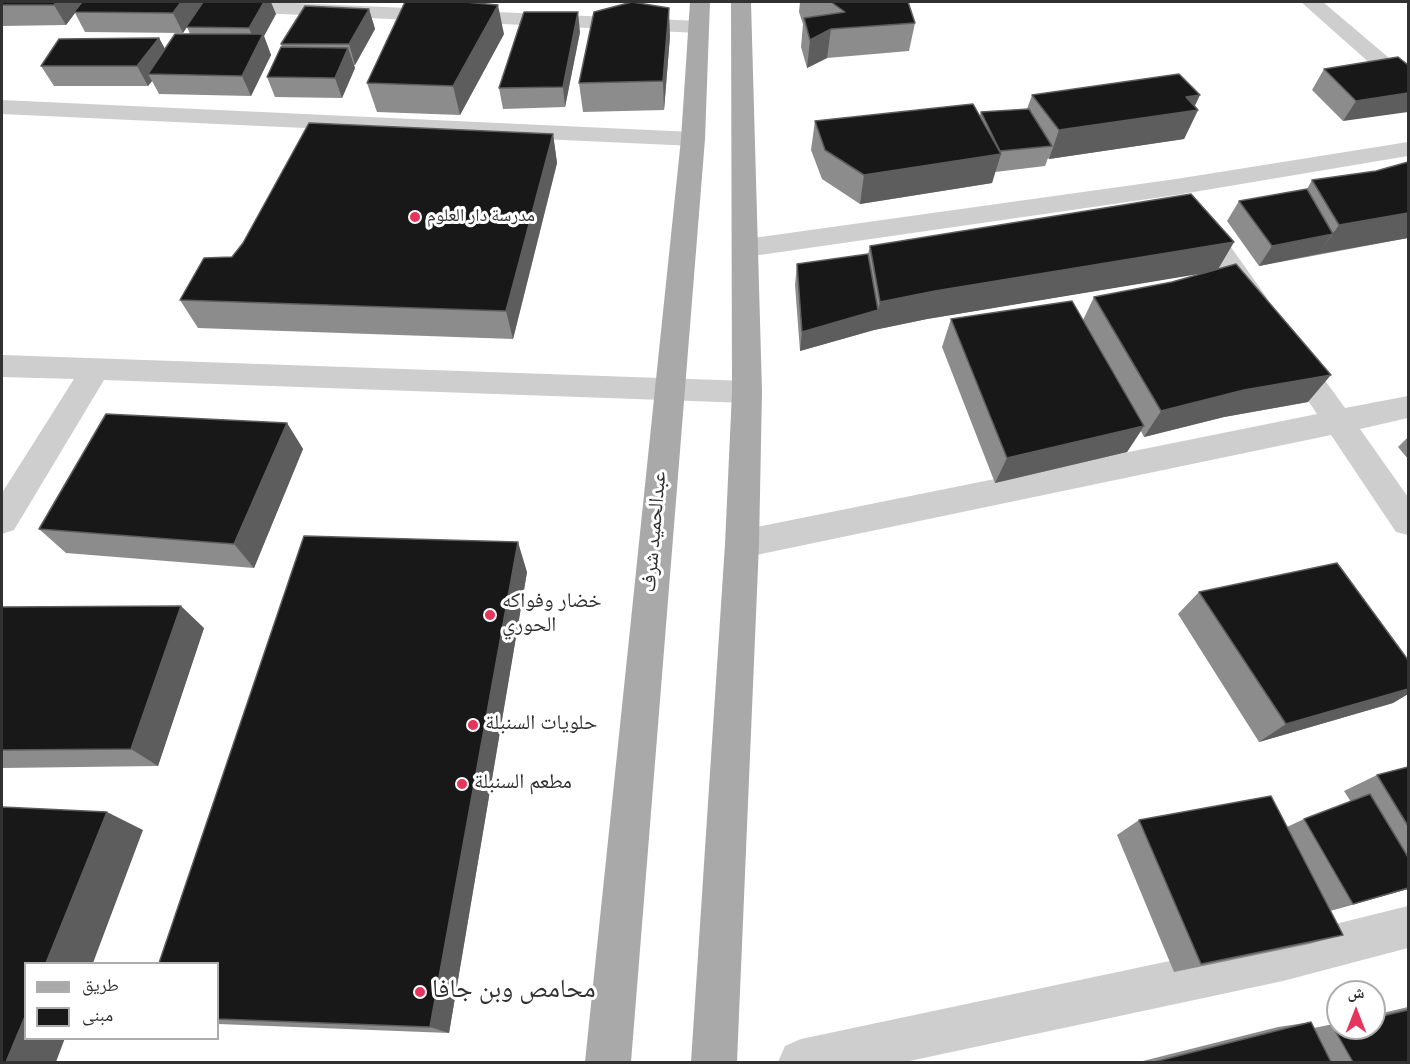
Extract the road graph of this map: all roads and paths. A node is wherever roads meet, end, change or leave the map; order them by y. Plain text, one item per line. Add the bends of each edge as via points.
1 (741, 2) edge
2 (1311, 2) edge
3 (237, 6) edge
4 (700, 14) edge
5 (1408, 85) edge
6 (2, 108) edge
7 (693, 139) junction
8 (1408, 149) edge
9 (1176, 187) junction
10 (746, 248) junction
11 (2, 366) edge
12 (95, 370) junction
13 (669, 388) junction
14 (747, 392) junction
15 (1408, 407) edge
16 (1338, 422) junction
17 (2, 520) edge
18 (1408, 522) edge
19 (742, 544) junction
20 (1408, 927) edge
21 (608, 1062) edge
22 (714, 1062) edge
23 (801, 1062) edge

1 - 10 main road
2 - 5 street
3 - 4 street
4 - 7 main road, عبدالحميد شرف
6 - 7 street
7 - 13 main road, عبدالحميد شرف
8 - 9 street
9 - 10 street
9 - 16 street
10 - 14 main road
11 - 12 street
12 - 13 street
12 - 17 street
13 - 14 street
13 - 21 main road, عبدالحميد شرف
14 - 19 main road
15 - 16 street
16 - 18 street
16 - 19 street
19 - 22 main road
20 - 23 street via 1283,959

